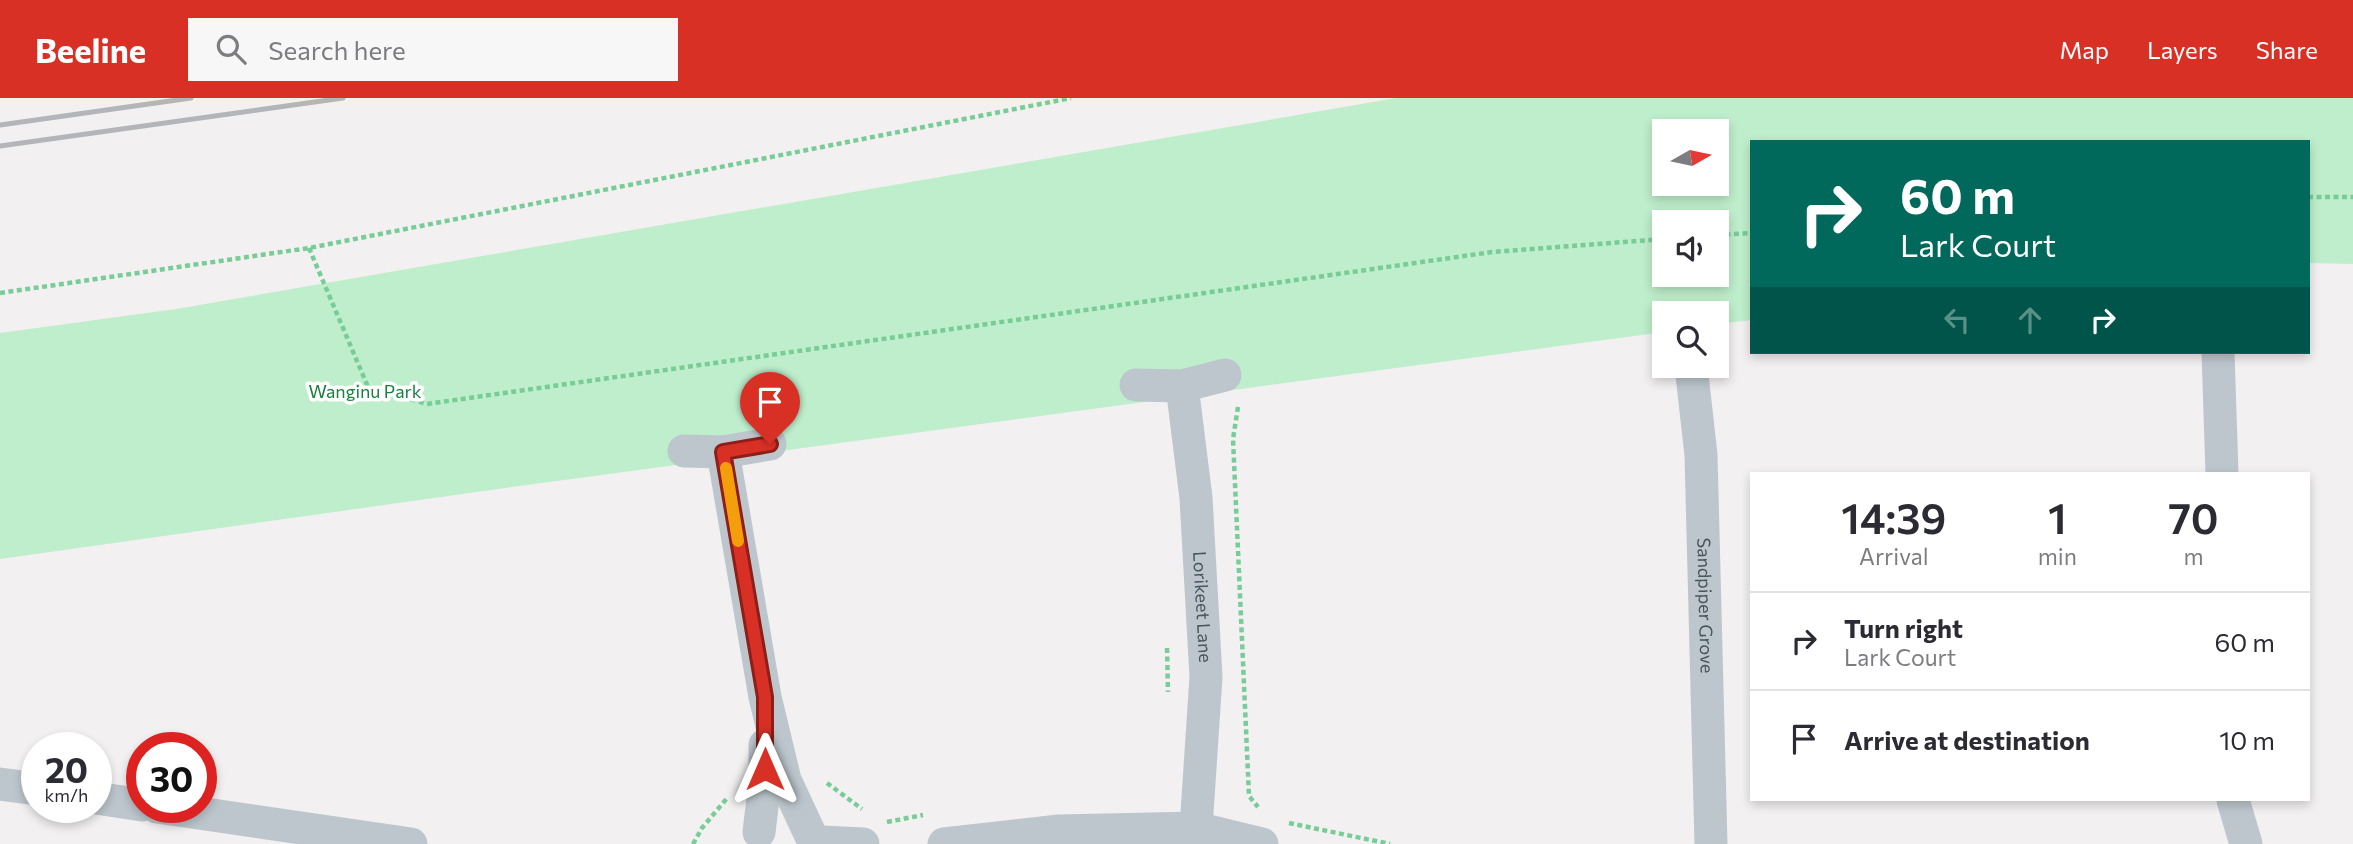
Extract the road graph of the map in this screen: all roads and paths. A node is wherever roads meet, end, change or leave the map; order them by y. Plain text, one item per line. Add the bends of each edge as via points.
1 (1071, 98) edge
2 (2310, 197) edge
3 (2353, 197) edge
4 (1750, 233) edge
5 (1729, 234) edge
6 (1652, 240) edge
7 (309, 248) junction
8 (0, 293) edge
9 (2218, 354) edge
10 (1225, 375) joint
11 (1692, 378) edge
12 (1136, 385) dead end
13 (1182, 386) junction
14 (770, 444) dead end
15 (684, 451) dead end
16 (723, 452) junction
17 (2222, 472) edge
18 (1167, 648) dead end
19 (1168, 703) dead end
20 (774, 769) junction
21 (0, 784) edge
22 (21, 787) edge
23 (2233, 801) edge
24 (1261, 811) dead end
25 (217, 816) edge
26 (872, 827) edge
27 (940, 828) edge
28 (1196, 828) junction
29 (1270, 832) edge
30 (751, 838) edge
31 (819, 841) edge
32 (411, 844) edge
33 (693, 844) edge
34 (1390, 844) edge
35 (1711, 844) edge
36 (2246, 844) edge

1 - 7 path
2 - 3 path
4 - 5 path
6 - 7 path via 1492,253 427,404 368,387
7 - 8 path
9 - 17 street
10 - 13 street
10 - 24 path via 1241,389 1233,439 1249,796
11 - 35 street, Sandpiper Grove via 1701,455
12 - 13 street
13 - 28 street, Lorikeet Lane via 1196,498 1206,677
14 - 16 street
15 - 16 street
16 - 20 street
18 - 19 path
20 - 26 path via 809,770
20 - 30 street
20 - 31 street
20 - 33 path via 733,773 733,791
21 - 22 street
23 - 36 street
25 - 32 street
26 - 27 path
26 - 31 street
27 - 28 street
28 - 29 street
29 - 34 path
30 - 31 street via 774,828 803,830

